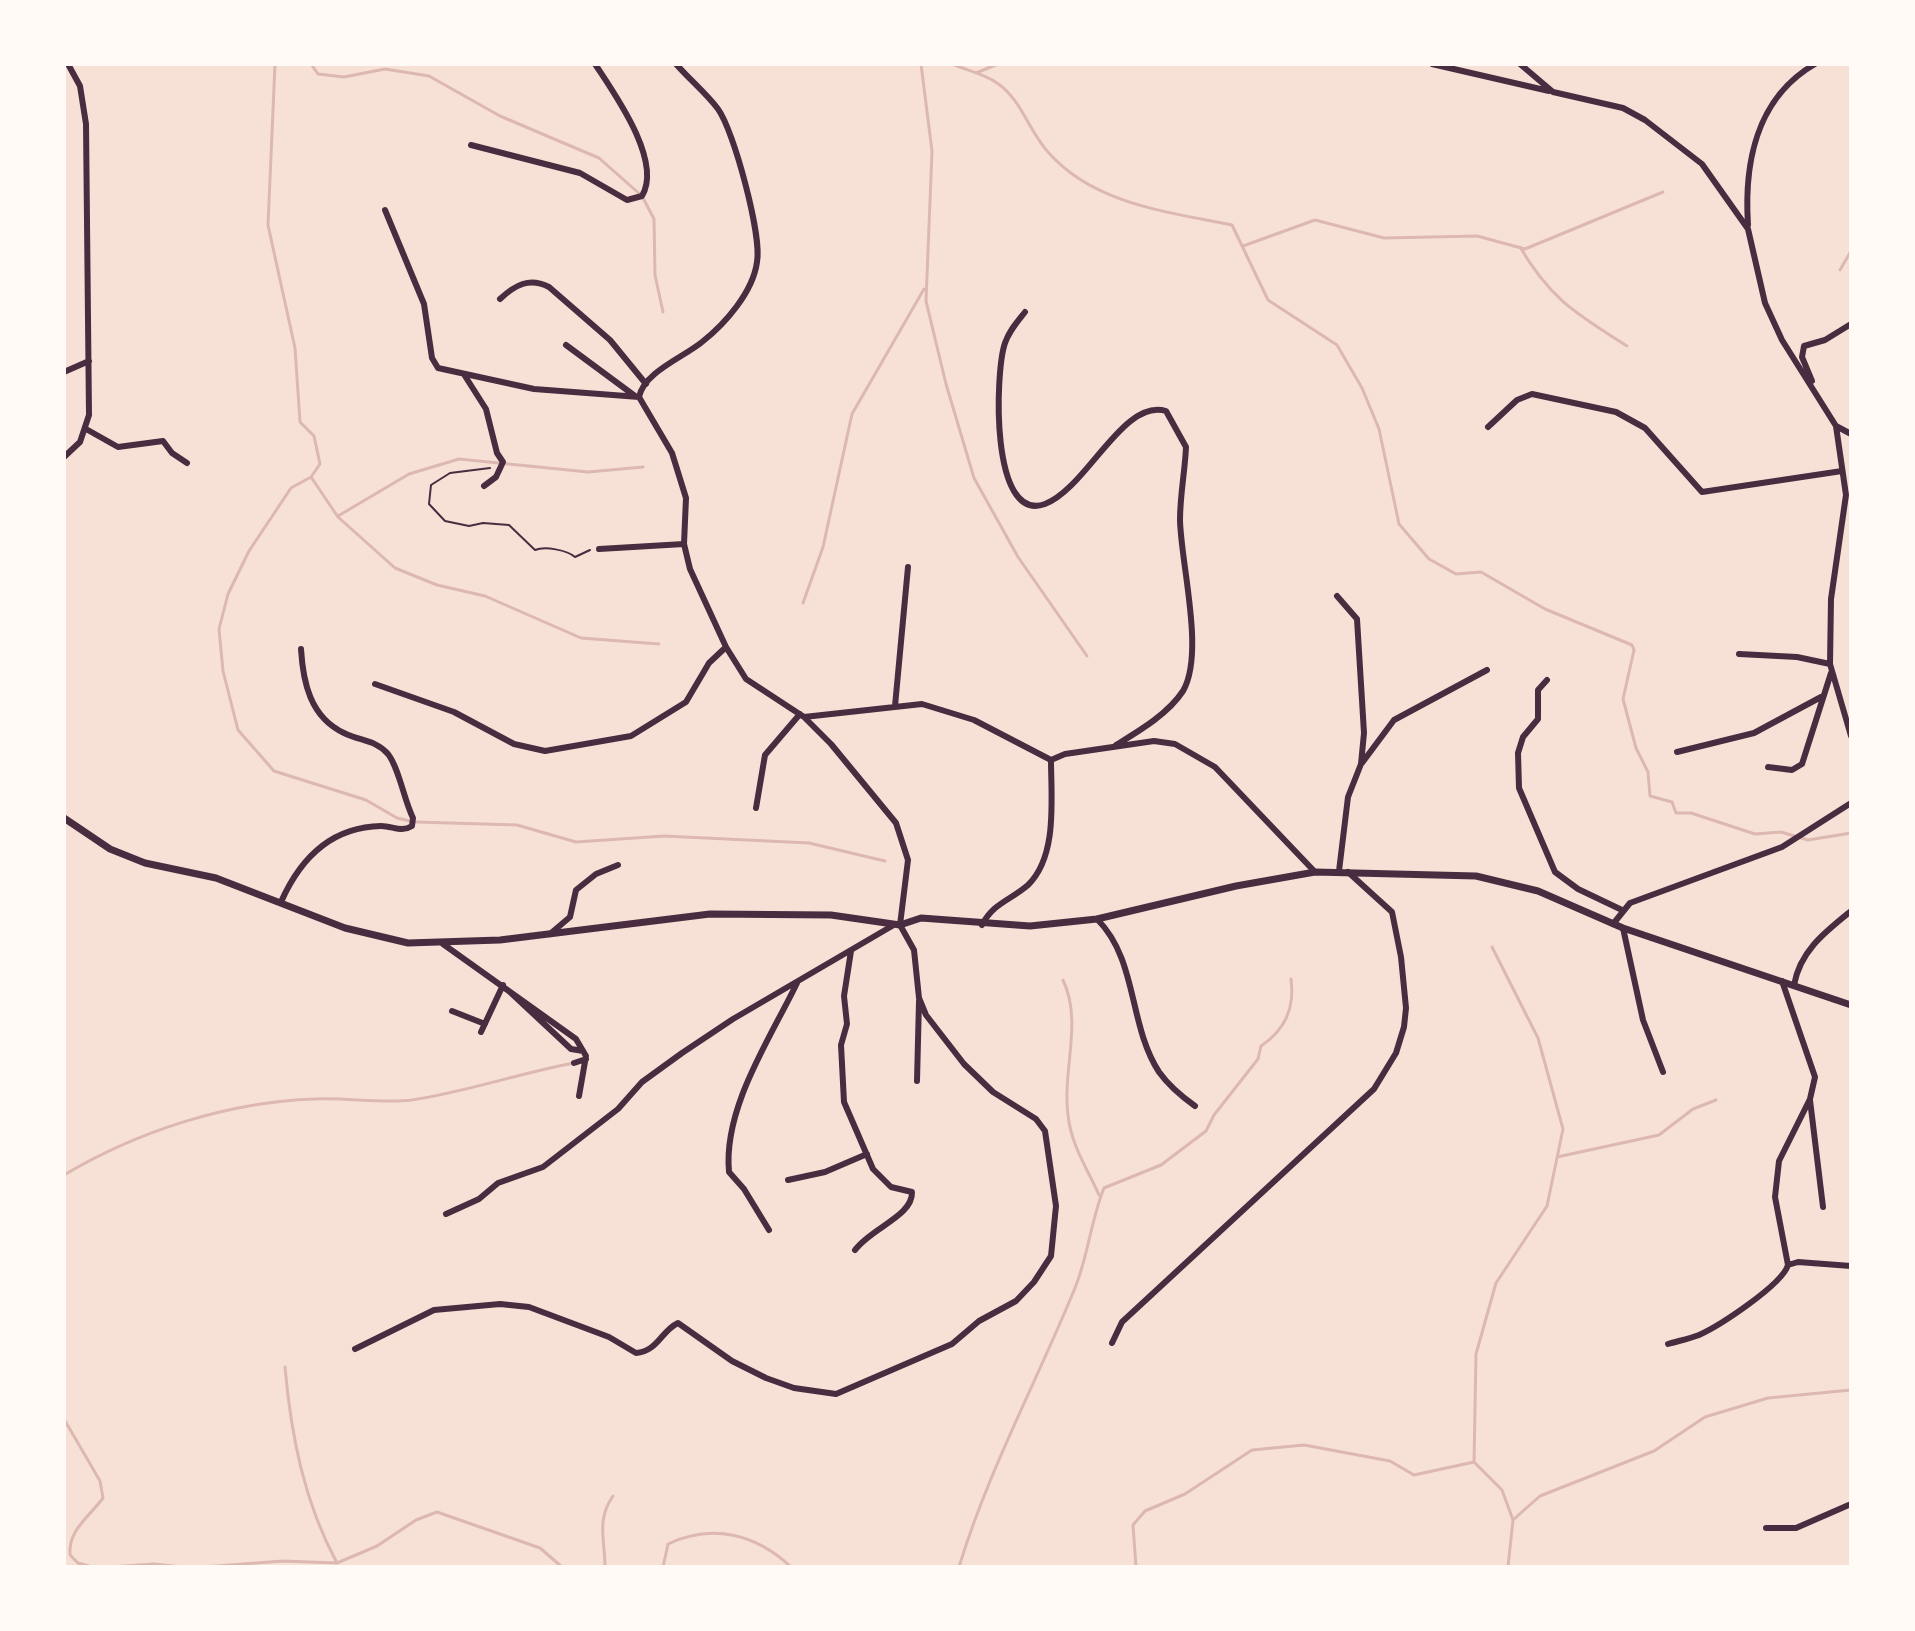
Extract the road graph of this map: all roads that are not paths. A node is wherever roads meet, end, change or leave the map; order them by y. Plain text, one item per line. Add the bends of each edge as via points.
1 (595, 64) edge
2 (676, 64) edge
3 (1432, 64) edge
4 (1520, 64) edge
5 (1815, 64) edge
6 (71, 66) edge
7 (1553, 92) junction
8 (471, 145) dead end
9 (385, 210) dead end
10 (1748, 229) junction
11 (500, 299) dead end
12 (1025, 312) dead end
13 (1851, 324) edge
14 (566, 345) dead end
15 (89, 361) junction
16 (64, 372) edge
17 (465, 376) junction
18 (646, 384) junction
19 (1818, 396) junction
20 (637, 397) junction
21 (1836, 426) junction
22 (1488, 427) dead end
23 (86, 429) junction
24 (1851, 434) edge
25 (64, 457) edge
26 (187, 463) dead end
27 (1842, 471) junction
28 (484, 486) dead end
29 (684, 544) junction
30 (599, 549) road end
31 (908, 567) dead end
32 (1337, 596) dead end
33 (726, 647) junction
34 (301, 649) dead end
35 (1739, 654) dead end
36 (1830, 664) junction
37 (1487, 670) dead end
38 (1831, 673) junction
39 (1547, 680) dead end
40 (375, 684) dead end
41 (1821, 697) junction
42 (895, 706) junction
43 (802, 716) junction
44 (1851, 736) edge
45 (1113, 747) junction
46 (1677, 752) dead end
47 (1051, 760) junction
48 (1361, 764) junction
49 (1768, 767) dead end
50 (1851, 803) edge
51 (756, 808) dead end
52 (64, 818) edge
53 (618, 865) dead end
54 (1339, 871) junction
55 (1315, 872) junction
56 (1348, 872) junction
57 (281, 902) junction
58 (1622, 910) junction
59 (1851, 911) edge
60 (1097, 919) junction
61 (1613, 924) junction
62 (900, 925) junction
63 (982, 925) junction
64 (1623, 928) junction
65 (550, 934) junction
66 (443, 944) junction
67 (851, 951) junction
68 (1782, 981) junction
69 (797, 983) junction
70 (1794, 985) junction
71 (505, 986) junction
72 (919, 998) junction
73 (1851, 1005) edge
74 (452, 1011) dead end
75 (485, 1024) junction
76 (481, 1032) dead end
77 (584, 1055) junction
78 (574, 1063) dead end
79 (1663, 1072) dead end
80 (917, 1081) dead end
81 (579, 1096) dead end
82 (1810, 1099) junction
83 (1195, 1106) dead end
84 (867, 1154) junction
85 (788, 1180) dead end
86 (1823, 1207) dead end
87 (446, 1214) dead end
88 (769, 1230) dead end
89 (855, 1250) dead end
90 (1788, 1265) junction
91 (1851, 1266) edge
92 (1112, 1343) dead end
93 (1668, 1344) dead end
94 (355, 1349) dead end
95 (1851, 1504) edge
96 (1766, 1528) dead end

1 - 8 street via 630,119 642,149 647,181 642,196 627,200 580,173
2 - 18 street via 728,126 742,170 758,260 742,297 715,330
3 - 7 street
4 - 7 street
5 - 10 street via 1792,80 1757,135 1747,167
6 - 15 street via 86,124
7 - 10 street via 1623,108 1673,139 1702,164
9 - 17 street via 424,304 434,362 443,372
10 - 19 street via 1765,303
11 - 18 street via 520,283 549,287 610,340
12 - 45 street via 1006,339 1001,366 1002,446 1017,499 1032,506 1052,500 1094,464 1129,420 1146,410 1166,411 1186,447 1180,521 1192,642 1187,680 1162,713
13 - 19 street via 1802,349
14 - 20 street
15 - 16 street
15 - 23 street
17 - 20 street via 534,389
17 - 28 street via 486,409 503,462
18 - 20 street
19 - 21 street
20 - 29 street via 672,453 680,477 686,498
21 - 24 street
21 - 27 street
22 - 27 street via 1517,400 1532,394 1616,412 1645,428 1702,492
23 - 25 street
23 - 26 street via 118,447 162,441
27 - 36 street via 1845,509 1831,599
29 - 30 street
29 - 33 street
31 - 42 street
32 - 48 street via 1357,619
33 - 40 street via 709,663 686,702 631,736 545,751 514,744 454,712
33 - 43 street via 746,679
34 - 57 street via 304,683 314,705 344,733 371,741 387,753 413,818 405,830 361,829 313,852 296,871
35 - 36 street
36 - 38 street
37 - 48 street via 1394,720
38 - 41 street
38 - 44 street
39 - 58 street via 1538,690 1538,719 1518,753 1519,788 1555,872
41 - 46 street via 1754,733
41 - 49 street via 1802,764 1792,770
42 - 43 street
42 - 47 street via 922,704 974,720
43 - 51 street via 765,755
43 - 62 street via 896,823 908,860
45 - 47 street
45 - 55 street via 1163,740 1215,767
47 - 63 street via 1050,828 1041,867 1025,887 993,907
48 - 54 street via 1348,797
50 - 58 street via 1782,847
52 - 57 street via 110,849 145,863 216,878
53 - 65 street via 576,890 570,917
54 - 55 street
54 - 56 street
55 - 60 street
56 - 61 street via 1476,876 1538,891
56 - 92 street via 1385,903 1396,925 1406,1008 1396,1053 1374,1089 1122,1322
57 - 66 street via 380,938
58 - 61 street
59 - 70 street via 1800,961
60 - 63 street
60 - 83 street via 1119,947 1155,1064 1171,1087
61 - 64 street
62 - 63 street via 921,918
62 - 65 street via 831,915 710,914
62 - 67 street via 888,926
62 - 72 street via 914,950
64 - 68 street
64 - 79 street via 1643,1020
65 - 66 street
66 - 71 street
67 - 69 street
67 - 84 street via 842,1080 844,1102
68 - 70 street
68 - 82 street via 1815,1077
69 - 87 street via 648,1077 618,1109 543,1167 498,1183 479,1199
69 - 88 street via 732,1123 729,1172
70 - 73 street
71 - 75 street
71 - 77 street via 576,1039
72 - 80 street
72 - 94 street via 964,1064 993,1092 1042,1124 1056,1206 1051,1256 1034,1282 1004,1310 979,1321 952,1344 848,1392 826,1394 794,1388 743,1367 683,1325 670,1327 647,1351 636,1353 609,1337 529,1307 500,1304 434,1310
74 - 75 street
75 - 76 street
77 - 78 street
77 - 81 street
82 - 86 street
82 - 90 street via 1779,1161 1775,1197
84 - 85 street
84 - 89 street via 882,1180 912,1192 913,1200
90 - 91 street
90 - 93 street via 1771,1287 1700,1335
95 - 96 street via 1796,1528

